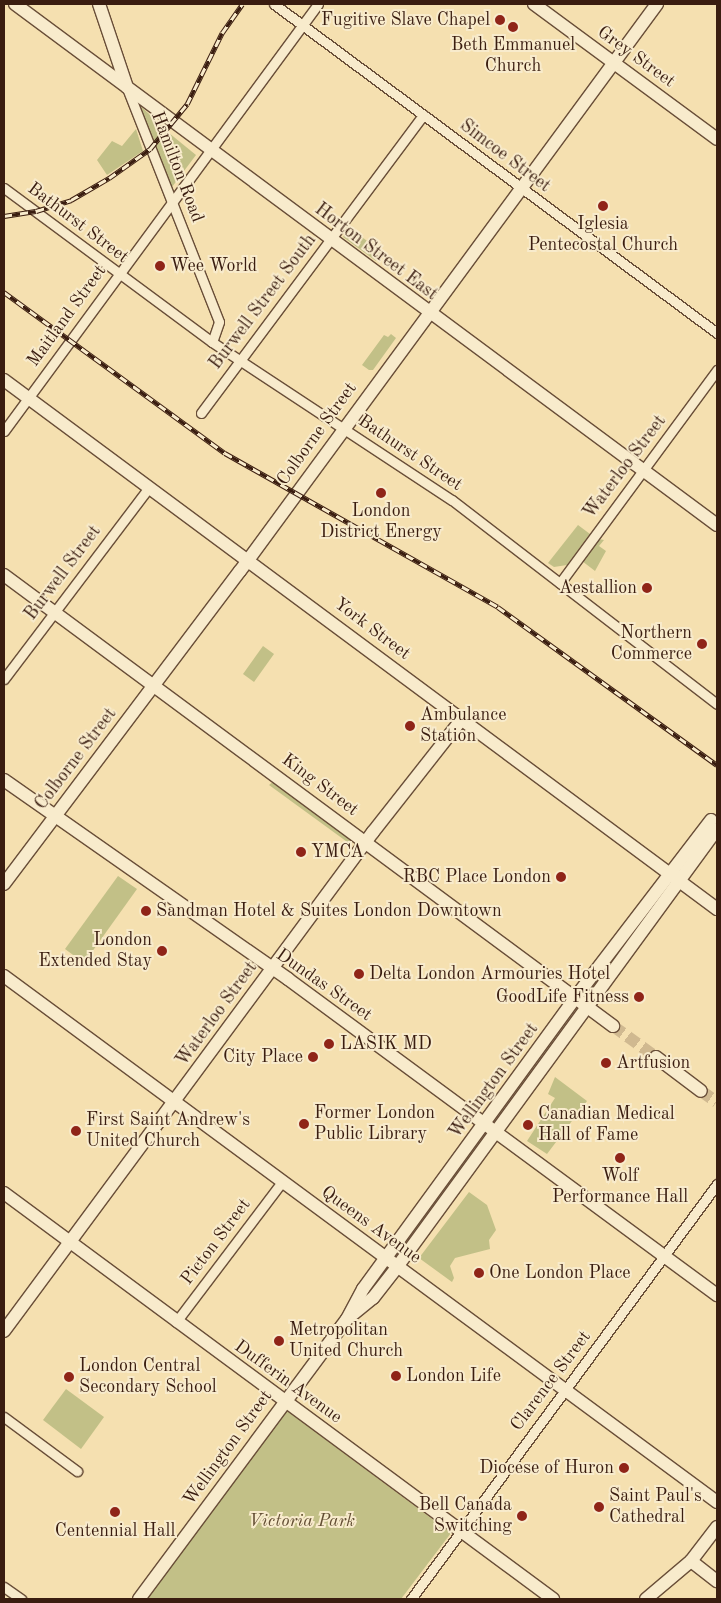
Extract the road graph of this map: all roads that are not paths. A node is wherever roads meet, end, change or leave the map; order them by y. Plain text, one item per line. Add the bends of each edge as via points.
1 (15, 4) edge
2 (99, 4) edge
3 (274, 4) edge
4 (318, 4) edge
5 (534, 4) edge
6 (657, 4) edge
7 (302, 25) junction
8 (614, 62) junction
9 (127, 87) junction
10 (423, 115) junction
11 (717, 139) edge
12 (210, 149) junction
13 (4, 188) edge
14 (521, 188) junction
15 (170, 201) junction
16 (331, 239) junction
17 (118, 273) junction
18 (428, 313) junction
19 (717, 333) edge
20 (212, 342) junction
21 (240, 360) junction
22 (717, 370) edge
23 (4, 380) edge
24 (29, 398) junction
25 (201, 413) dead end
26 (344, 428) junction
27 (4, 431) edge
28 (644, 471) junction
29 (149, 486) junction
30 (717, 525) edge
31 (249, 559) junction
32 (4, 575) edge
33 (560, 584) junction
34 (55, 611) junction
35 (4, 679) edge
36 (154, 685) junction
37 (717, 704) edge
38 (462, 719) junction
39 (4, 780) edge
40 (54, 816) junction
41 (714, 825) edge
42 (366, 842) junction
43 (675, 878) junction
44 (4, 884) edge
45 (698, 895) junction
46 (665, 902) junction
47 (717, 909) edge
48 (272, 969) junction
49 (4, 976) edge
50 (575, 998) junction
51 (587, 1006) junction
52 (613, 1026) tunnel mouth
53 (656, 1057) tunnel mouth
54 (701, 1090) tunnel mouth
55 (174, 1102) junction
56 (484, 1124) junction
57 (496, 1132) junction
58 (282, 1182) junction
59 (717, 1184) edge
60 (4, 1193) edge
61 (72, 1243) junction
62 (664, 1256) junction
63 (386, 1258) junction
64 (397, 1267) junction
65 (717, 1295) edge
66 (347, 1319) junction
67 (176, 1322) junction
68 (4, 1331) edge
69 (565, 1390) junction
70 (284, 1401) junction
71 (4, 1417) edge
72 (77, 1471) dead end
73 (717, 1502) edge
74 (717, 1526) edge
75 (461, 1531) junction
76 (691, 1562) junction
77 (717, 1581) edge
78 (4, 1587) edge
79 (21, 1599) edge
80 (139, 1599) edge
81 (411, 1599) edge
82 (553, 1599) edge
83 (646, 1599) edge

1 - 9 main road, Horton Street East
2 - 9 main road, Hamilton Road
3 - 7 street, Simcoe Street
4 - 7 street, Maitland Street
5 - 8 main road, Grey Street
6 - 8 main road, Colborne Street
7 - 10 street, Simcoe Street
7 - 12 street, Maitland Street
8 - 11 main road, Grey Street
8 - 14 main road, Colborne Street
9 - 12 main road, Horton Street East
9 - 15 street, Hamilton Road
10 - 14 street, Simcoe Street
10 - 16 street, Burwell Street South
12 - 15 street, Maitland Street
12 - 16 main road, Horton Street East
13 - 17 street, Bathurst Street
14 - 18 main road, Colborne Street
14 - 19 street, Simcoe Street
15 - 17 street, Maitland Street
15 - 20 street, Hamilton Road via 219,322
16 - 18 main road, Horton Street East
16 - 21 street, Burwell Street South
17 - 20 street, Bathurst Street
17 - 24 street, Maitland Street
18 - 26 main road, Colborne Street
18 - 28 main road, Horton Street East
20 - 21 street, Bathurst Street
21 - 25 street, Burwell Street South
21 - 26 street, Bathurst Street
22 - 28 street, Waterloo Street
23 - 24 main road, York Street
24 - 27 street, Maitland Street
24 - 29 main road, York Street
26 - 31 main road, Colborne Street
26 - 33 street, Bathurst Street via 452,500
28 - 30 main road, Horton Street East
28 - 33 street, Waterloo Street
29 - 31 main road, York Street
29 - 34 street, Burwell Street
31 - 36 main road, Colborne Street
31 - 38 main road, York Street
32 - 34 main road, King Street
33 - 37 street, Bathurst Street
34 - 35 street, Burwell Street
34 - 36 main road, King Street
36 - 40 main road, Colborne Street
36 - 42 main road, King Street
38 - 42 main road, Waterloo Street
38 - 43 main road, York Street
39 - 40 main road, Dundas Street
40 - 44 main road, Colborne Street
40 - 48 main road, Dundas Street
41 - 43 main road, Wellington Street
42 - 48 main road, Waterloo Street
42 - 50 main road, King Street
43 - 45 main road, York Street
43 - 46 main road, Wellington Street
43 - 50 main road, Wellington Street
45 - 46 main road via 680,895
45 - 47 main road, York Street
46 - 51 main road, Wellington Street
48 - 55 main road, Waterloo Street
48 - 56 main road, Dundas Street
49 - 55 main road, Queens Avenue
50 - 51 main road, King Street
50 - 56 main road, Wellington Street
51 - 52 main road, King Street
51 - 57 main road, Wellington Street
53 - 54 main road
55 - 58 main road, Queens Avenue
55 - 61 main road, Waterloo Street
56 - 57 main road, Dundas Street
56 - 63 main road, Wellington Street
57 - 62 main road, Dundas Street
57 - 64 main road, Wellington Street
58 - 63 main road, Queens Avenue
58 - 67 street, Picton Street
59 - 62 street, Clarence Street
60 - 61 main road, Dufferin Avenue
61 - 67 main road, Dufferin Avenue
61 - 68 main road, Waterloo Street
62 - 65 main road, Dundas Street
62 - 69 street, Clarence Street
63 - 64 main road, Queens Avenue
63 - 66 main road, Wellington Street
64 - 66 main road, Wellington Street via 373,1298
64 - 69 main road, Queens Avenue
66 - 70 main road, Wellington Street
67 - 70 main road, Dufferin Avenue
69 - 73 main road, Queens Avenue
69 - 75 street, Clarence Street
70 - 75 main road, Dufferin Avenue
70 - 80 main road, Wellington Street
71 - 72 street
74 - 76 main road
75 - 81 street, Clarence Street
75 - 82 main road, Dufferin Avenue
76 - 77 main road
76 - 83 main road
78 - 79 street

